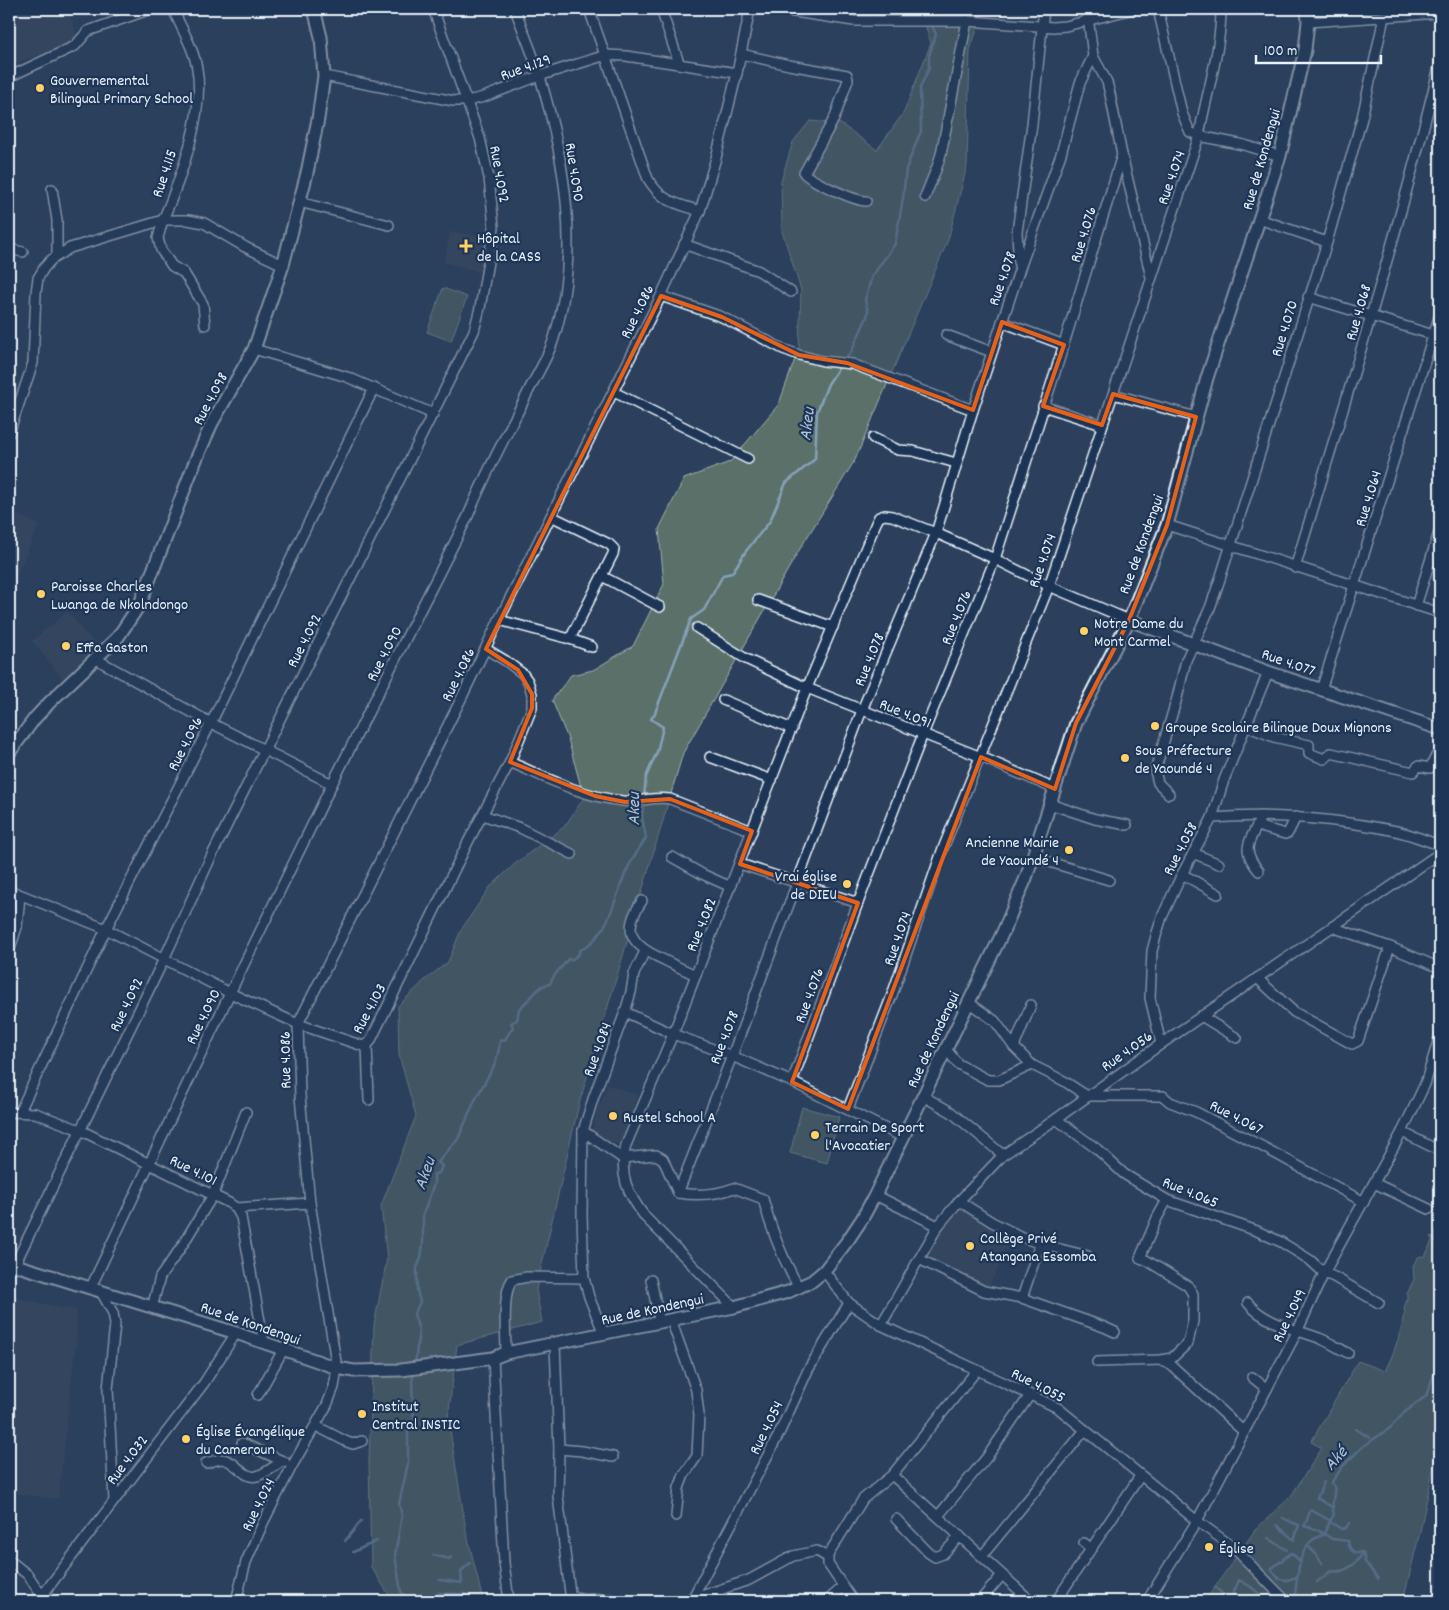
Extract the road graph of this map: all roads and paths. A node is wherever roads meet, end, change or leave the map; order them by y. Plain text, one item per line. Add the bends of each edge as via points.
1 (151, 9) edge
2 (173, 9) edge
3 (314, 9) edge
4 (433, 9) edge
5 (515, 9) edge
6 (589, 9) edge
7 (661, 9) edge
8 (750, 9) edge
9 (774, 9) edge
10 (1044, 9) edge
11 (1087, 9) edge
12 (1132, 9) edge
13 (1158, 9) edge
14 (1221, 9) edge
15 (1307, 9) edge
16 (1440, 13) edge
17 (1384, 17) junction
18 (1089, 20) junction
19 (967, 21) junction
20 (1308, 22) junction
21 (1042, 27) junction
22 (742, 54) junction
23 (606, 55) junction
24 (1093, 56) junction
25 (679, 63) junction
26 (1440, 63) edge
27 (737, 73) junction
28 (324, 76) junction
29 (540, 76) junction
30 (9, 78) edge
31 (467, 101) junction
32 (1199, 136) junction
33 (1122, 155) junction
34 (1280, 156) junction
35 (52, 189) dead end
36 (925, 197) dead end
37 (866, 201) dead end
38 (299, 202) junction
39 (700, 211) junction
40 (1259, 219) junction
41 (163, 220) junction
42 (388, 225) dead end
43 (1327, 242) junction
44 (684, 244) junction
45 (9, 249) edge
46 (23, 252) dead end
47 (58, 256) junction
48 (283, 265) junction
49 (1020, 268) junction
50 (1151, 277) junction
51 (791, 292) dead end
52 (661, 296) junction
53 (1308, 296) junction
54 (1440, 314) edge
55 (1372, 315) junction
56 (1002, 322) junction
57 (205, 324) dead end
58 (946, 335) dead end
59 (1437, 336) edge
60 (1064, 345) junction
61 (254, 350) junction
62 (992, 352) junction
63 (374, 388) junction
64 (614, 392) junction
65 (1113, 394) junction
66 (1043, 406) junction
67 (972, 410) junction
68 (433, 414) junction
69 (1196, 418) junction
70 (1102, 424) junction
71 (9, 430) edge
72 (873, 438) dead end
73 (748, 459) dead end
74 (956, 464) junction
75 (551, 516) junction
76 (1167, 525) junction
77 (1440, 529) edge
78 (936, 533) junction
79 (1231, 546) junction
80 (1437, 549) edge
81 (995, 559) junction
82 (1295, 568) junction
83 (602, 576) junction
84 (1049, 586) junction
85 (1355, 586) junction
86 (758, 600) dead end
87 (1416, 606) junction
88 (660, 608) dead end
89 (1440, 613) edge
90 (499, 620) junction
91 (1129, 620) junction
92 (833, 627) junction
93 (697, 628) dead end
94 (570, 639) junction
95 (1193, 644) junction
96 (592, 647) dead end
97 (486, 649) junction
98 (96, 659) junction
99 (1268, 672) junction
100 (807, 688) junction
101 (1321, 690) junction
102 (723, 700) dead end
103 (862, 710) junction
104 (211, 723) junction
105 (1246, 726) junction
106 (792, 729) junction
107 (1440, 729) edge
108 (923, 734) junction
109 (265, 751) junction
110 (1440, 752) edge
111 (9, 753) edge
112 (710, 757) dead end
113 (981, 757) junction
114 (510, 762) junction
115 (772, 780) junction
116 (332, 784) junction
117 (1055, 789) junction
118 (1169, 794) dead end
119 (1050, 804) junction
120 (483, 815) junction
121 (1261, 816) junction
122 (1296, 817) junction
123 (1212, 818) junction
124 (1127, 825) dead end
125 (1257, 826) junction
126 (752, 831) junction
127 (1440, 845) edge
128 (1193, 853) junction
129 (1440, 853) edge
130 (572, 854) dead end
131 (672, 857) dead end
132 (1033, 857) junction
133 (740, 864) junction
134 (1219, 864) dead end
135 (1259, 871) dead end
136 (1182, 874) junction
137 (1109, 880) dead end
138 (796, 882) junction
139 (731, 887) junction
140 (9, 890) edge
141 (1218, 894) dead end
142 (20, 896) junction
143 (642, 901) dead end
144 (858, 903) junction
145 (1332, 927) junction
146 (106, 929) junction
147 (1390, 947) junction
148 (9, 952) edge
149 (645, 952) junction
150 (164, 959) junction
151 (1440, 968) edge
152 (696, 975) junction
153 (1257, 978) junction
154 (230, 992) junction
155 (968, 1002) junction
156 (1030, 1005) dead end
157 (625, 1012) junction
158 (1201, 1016) junction
159 (298, 1024) junction
160 (673, 1034) junction
161 (1440, 1035) edge
162 (1237, 1038) dead end
163 (1161, 1044) junction
164 (367, 1045) junction
165 (1014, 1047) junction
166 (946, 1049) junction
167 (732, 1056) junction
168 (1032, 1066) junction
169 (792, 1082) junction
170 (923, 1096) junction
171 (1087, 1096) junction
172 (369, 1100) dead end
173 (848, 1109) junction
174 (20, 1111) junction
175 (9, 1112) edge
176 (246, 1112) dead end
177 (1056, 1119) junction
178 (80, 1130) junction
179 (583, 1131) junction
180 (1402, 1132) junction
181 (902, 1137) junction
182 (1440, 1151) edge
183 (1002, 1155) junction
184 (622, 1158) junction
185 (148, 1163) junction
186 (1374, 1183) junction
187 (678, 1193) junction
188 (213, 1195) junction
189 (875, 1195) junction
190 (1167, 1200) junction
191 (959, 1201) junction
192 (1364, 1202) junction
193 (310, 1203) junction
194 (236, 1208) junction
195 (1428, 1208) dead end
196 (938, 1226) junction
197 (1040, 1244) junction
198 (1088, 1256) dead end
199 (919, 1259) junction
200 (12, 1263) edge
201 (824, 1271) junction
202 (1324, 1273) junction
203 (584, 1278) junction
204 (651, 1280) dead end
205 (96, 1288) junction
206 (799, 1288) junction
207 (1022, 1298) junction
208 (849, 1303) junction
209 (1248, 1303) dead end
210 (1379, 1303) dead end
211 (152, 1308) junction
212 (734, 1308) junction
213 (665, 1321) junction
214 (881, 1325) junction
215 (1115, 1332) dead end
216 (1297, 1332) junction
217 (236, 1333) junction
218 (604, 1334) junction
219 (264, 1343) junction
220 (555, 1344) junction
221 (283, 1350) junction
222 (506, 1353) junction
223 (1348, 1353) dead end
224 (493, 1358) junction
225 (1161, 1360) junction
226 (1096, 1362) dead end
227 (337, 1368) junction
228 (977, 1370) junction
229 (1252, 1377) dead end
230 (1267, 1389) junction
231 (258, 1394) dead end
232 (1030, 1395) junction
233 (316, 1426) junction
234 (1085, 1430) junction
235 (1244, 1432) junction
236 (362, 1441) dead end
237 (242, 1443) dead end
238 (559, 1449) junction
239 (613, 1457) dead end
240 (282, 1461) junction
241 (206, 1463) dead end
242 (292, 1466) junction
243 (892, 1475) junction
244 (1140, 1476) junction
245 (114, 1500) junction
246 (676, 1516) dead end
247 (938, 1516) junction
248 (896, 1519) dead end
249 (1197, 1521) junction
250 (960, 1536) junction
251 (1084, 1543) dead end
252 (1092, 1549) junction
253 (982, 1556) junction
254 (827, 1557) junction
255 (9, 1560) edge
256 (1002, 1575) junction
257 (843, 1587) junction
258 (42, 1599) edge
259 (571, 1599) edge
260 (236, 1601) edge
261 (509, 1601) edge
262 (634, 1601) edge
263 (693, 1601) edge
264 (827, 1601) edge
265 (853, 1601) edge
266 (980, 1601) edge
267 (1031, 1601) edge
268 (1056, 1601) edge
269 (1147, 1601) edge
270 (1286, 1601) edge

1 - 30 street via 88,31 75,46
2 - 41 street, Rue 4.115 via 194,59 199,91 198,110 176,188
3 - 28 main road, Rue 4.098 via 321,37
4 - 31 street, Rue 4.092
5 - 29 street, Rue 4.090
6 - 23 street
7 - 25 street
8 - 22 street, Rue 4.086
9 - 19 street via 854,21
10 - 21 street
11 - 18 street
12 - 18 street
13 - 32 street via 1184,119 1190,132
14 - 32 street, Rue 4.074
15 - 20 main road, Rue de Kondengui
16 - 17 street
17 - 20 street
17 - 43 street, Rue 4.070 via 1362,118
18 - 21 street via 1060,27
18 - 24 street
19 - 21 street
19 - 36 street via 941,154
20 - 34 main road, Rue de Kondengui
21 - 49 street via 1017,232
22 - 27 street, Rue 4.086
22 - 37 street via 849,77 834,119 804,173 856,200
23 - 25 street, Rue 4.129
23 - 29 street, Rue 4.129
23 - 39 street via 648,179 655,191 664,199
24 - 33 street via 1107,82
24 - 49 street, Rue 4.078 via 1080,83 1061,154
25 - 27 street, Rue 4.129
26 - 55 street, Rue 4.068
27 - 39 street, Rue 4.086
28 - 31 street, Rue 4.129 via 441,100
28 - 38 main road, Rue 4.098
29 - 31 street, Rue 4.129
29 - 116 street, Rue 4.090 via 558,150 567,207 566,284 554,340
31 - 68 street, Rue 4.092 via 489,178 494,226 474,331
32 - 34 street
32 - 50 street, Rue 4.074
33 - 50 street
33 - 60 street, Rue 4.076
34 - 40 main road, Rue de Kondengui
35 - 47 street
38 - 42 street
38 - 48 main road, Rue 4.098
39 - 44 street, Rue 4.086
40 - 43 street
40 - 69 main road, Rue de Kondengui
41 - 47 street via 70,248
41 - 48 street, Rue 4.115 via 204,223
41 - 57 street via 158,238 161,250 172,266 184,273 203,304
43 - 53 street, Rue 4.070
44 - 51 street via 759,272
44 - 52 street, Rue 4.086
45 - 46 street
47 - 71 street via 38,278 33,362
48 - 61 main road, Rue 4.098
49 - 56 street, Rue 4.078
50 - 65 street, Rue 4.074
52 - 64 street, Rue 4.086
52 - 67 street via 722,317 783,349 823,361 857,366
53 - 55 street
53 - 79 street, Rue 4.070
54 - 59 street, Rue 4.064
55 - 59 street
55 - 82 street, Rue 4.068
56 - 60 street
56 - 62 street, Rue 4.078
58 - 62 street
59 - 85 street, Rue 4.064
60 - 66 street, Rue 4.076
61 - 63 street via 329,371
61 - 98 main road, Rue 4.098 via 195,462 140,604 118,637
62 - 67 street, Rue 4.078
63 - 68 street
63 - 104 street, Rue 4.096
64 - 73 street
64 - 75 street, Rue 4.086
65 - 69 street
65 - 70 street, Rue 4.074
66 - 70 street
66 - 81 street, Rue 4.076
67 - 74 street, Rue 4.078
68 - 109 street, Rue 4.092
69 - 76 main road, Rue de Kondengui
70 - 84 street, Rue 4.074
72 - 74 street via 898,450 913,450
74 - 78 street, Rue 4.078
75 - 83 street via 612,546 613,554
75 - 90 street, Rue 4.086
76 - 79 street
76 - 91 main road, Rue de Kondengui
77 - 80 street
78 - 81 street
78 - 92 street, Rue 4.082 via 892,516 879,517
78 - 103 street, Rue 4.078
79 - 82 street
79 - 95 street, Rue 4.070 via 1210,608
80 - 87 street
81 - 84 street
81 - 108 street, Rue 4.076
82 - 85 street
83 - 88 street
83 - 94 street
84 - 91 street
84 - 113 street, Rue 4.074
85 - 87 street
85 - 101 street, Rue 4.064
86 - 92 street
87 - 89 street
90 - 94 street
90 - 97 street, Rue 4.086
91 - 95 main road, Rue 4.077
91 - 117 main road, Rue de Kondengui via 1076,723
92 - 100 street, Rue 4.082
93 - 100 street, Rue 4.091 via 746,659
94 - 96 street
95 - 99 main road, Rue 4.077
95 - 118 street, Rue 4.070 via 1155,771 1158,783
97 - 114 street, Rue 4.103 via 518,670 528,681 532,694 532,708
97 - 159 street, Rue 4.086
98 - 104 street
98 - 111 main road, Rue 4.098 via 40,713
99 - 101 main road, Rue 4.077
99 - 105 street, Rue 4.058
100 - 103 street, Rue 4.091
100 - 106 street, Rue 4.082
101 - 107 main road, Rue 4.077
102 - 106 street
103 - 108 street, Rue 4.091
103 - 138 street, Rue 4.078
104 - 109 street
104 - 146 street, Rue 4.096
105 - 110 street via 1309,745 1309,753 1324,759 1331,753 1413,772 1418,766 1430,768
105 - 123 street, Rue 4.058
106 - 115 street, Rue 4.082
108 - 113 street, Rue 4.091
108 - 144 street, Rue 4.076
109 - 116 street
109 - 150 street, Rue 4.092
112 - 115 street
113 - 117 street, Rue 4.091
113 - 173 street, Rue 4.074 via 942,852
114 - 120 street, Rue 4.103
114 - 126 street via 595,796 625,802 670,799
115 - 126 street, Rue 4.082
116 - 154 street, Rue 4.090
117 - 119 main road, Rue de Kondengui
119 - 124 street via 1095,819
119 - 132 main road, Rue de Kondengui
120 - 130 street via 520,828
120 - 164 street, Rue 4.103
121 - 122 street
121 - 123 street
121 - 125 street
122 - 125 street via 1285,834
122 - 127 street via 1397,832
123 - 128 street, Rue 4.058
125 - 135 street via 1247,849
126 - 133 street, Rue 4.082
128 - 134 street
128 - 136 street, Rue 4.058
129 - 145 street, Rue 4.056
131 - 139 street
132 - 137 street
132 - 155 main road, Rue de Kondengui via 1003,932
133 - 138 street
133 - 139 street, Rue 4.082
136 - 141 street
136 - 163 street, Rue 4.058 via 1162,917 1152,951 1150,998
138 - 144 street
138 - 167 street, Rue 4.078
139 - 152 street, Rue 4.082
140 - 142 street, Rue 4.103
142 - 146 street, Rue 4.103
142 - 148 street via 17,927
143 - 149 street via 632,919 631,931 633,939
144 - 169 street, Rue 4.076
145 - 147 street
145 - 153 street, Rue 4.056
146 - 150 street, Rue 4.103
146 - 174 street, Rue 4.096
147 - 151 street
147 - 153 street via 1358,1041 1352,1044 1294,1012
149 - 152 street
149 - 157 street via 634,974
150 - 154 street, Rue 4.103
150 - 178 street, Rue 4.092
152 - 160 street, Rue 4.082
153 - 158 street, Rue 4.056
154 - 159 street, Rue 4.103
154 - 185 street, Rue 4.090
155 - 165 street via 995,1021
155 - 166 main road, Rue de Kondengui
156 - 165 street
157 - 160 street, Rue 4.084
157 - 179 street, Rue 4.084
158 - 162 street
158 - 163 street, Rue 4.056
159 - 164 street, Rue 4.103
159 - 193 street, Rue 4.086 via 300,1096
160 - 167 street, Rue 4.084
160 - 184 street, Rue 4.082
161 - 180 street, Rue 4.049 via 1418,1101
163 - 171 street, Rue 4.056
164 - 172 street
165 - 168 street
166 - 168 street via 958,1064 988,1080 999,1080
166 - 170 main road, Rue de Kondengui
167 - 169 street, Rue 4.084
167 - 187 street, Rue 4.078
168 - 171 street
169 - 173 street, Rue 4.084
170 - 181 main road, Rue de Kondengui
170 - 183 street via 951,1112
171 - 177 street, Rue 4.056
171 - 192 street, Rue 4.067 via 1163,1096
173 - 181 street, Rue 4.084
174 - 175 street, Rue 4.101
174 - 178 street, Rue 4.101
176 - 188 street
177 - 183 street, Rue 4.056
177 - 190 street, Rue 4.065 via 1101,1152 1124,1174
178 - 185 street, Rue 4.101
178 - 200 street, Rue 4.092
179 - 184 street
179 - 203 street, Rue 4.084
180 - 182 street
180 - 186 street, Rue 4.049
181 - 189 main road, Rue de Kondengui
183 - 191 street, Rue 4.056
184 - 187 street via 656,1154 663,1159
184 - 212 street, Rue 4.082 via 625,1184 634,1203
185 - 188 street, Rue 4.101
185 - 205 street, Rue 4.090
186 - 192 street, Rue 4.049
186 - 195 street
187 - 206 street via 696,1196 734,1188 763,1199 782,1256
188 - 194 street, Rue 4.101
188 - 211 street via 160,1277
189 - 196 street
189 - 201 main road, Rue de Kondengui via 848,1240
190 - 202 street, Rue 4.065 via 1281,1242
190 - 225 street via 1140,1258 1188,1286 1193,1294 1188,1343 1172,1358
191 - 196 street, Rue 4.056
191 - 197 street via 992,1222
192 - 202 street, Rue 4.049
193 - 194 street
193 - 227 street, Rue 4.086
194 - 219 street via 241,1217
196 - 199 street, Rue 4.056
197 - 198 street
197 - 207 street
199 - 207 street via 984,1291
199 - 214 street, Rue 4.056
200 - 205 main road, Rue de Kondengui
201 - 206 main road, Rue de Kondengui
201 - 208 street
202 - 210 street, Rue 4.065
202 - 216 street, Rue 4.049
203 - 218 street, Rue 4.084
203 - 222 street via 527,1277 512,1280 505,1298
204 - 213 street
205 - 211 main road, Rue de Kondengui
205 - 245 street via 113,1313 115,1324 108,1389
206 - 212 main road, Rue de Kondengui
207 - 215 street
208 - 214 street, Rue 4.055
208 - 263 street, Rue 4.054 via 808,1370 778,1436
209 - 216 street via 1263,1315
211 - 217 main road, Rue de Kondengui
212 - 213 main road, Rue de Kondengui
213 - 218 main road, Rue de Kondengui
213 - 246 street via 696,1390 698,1414 697,1456 678,1488
214 - 228 street, Rue 4.055
216 - 223 street via 1320,1338
216 - 230 street, Rue 4.049
217 - 219 main road, Rue de Kondengui
217 - 245 street, Rue 4.032 via 204,1383
218 - 220 main road, Rue de Kondengui
219 - 221 main road, Rue de Kondengui
220 - 222 main road, Rue de Kondengui
220 - 238 street
221 - 227 main road, Rue de Kondengui
221 - 231 street
222 - 224 main road, Rue de Kondengui
224 - 227 main road, Rue de Kondengui via 400,1370
224 - 261 street
225 - 226 street
225 - 235 street via 1170,1364
227 - 233 street, Rue 4.024 via 328,1405
228 - 232 street, Rue 4.055
228 - 243 street
229 - 230 street
230 - 235 street, Rue 4.049
232 - 234 street, Rue 4.055 via 1058,1408
232 - 247 street via 987,1457
233 - 236 street via 353,1444
233 - 242 street, Rue 4.024
234 - 244 street, Rue 4.055
234 - 253 street
235 - 249 street, Rue 4.049
237 - 240 street
238 - 239 street
238 - 259 street via 558,1496
240 - 241 street via 257,1476 250,1476 232,1462 221,1459
240 - 242 street
242 - 260 street, Rue 4.024 via 250,1554
243 - 247 street
243 - 254 street via 863,1500
244 - 249 street, Rue 4.055
244 - 252 street
245 - 258 street, Rue 4.032
247 - 250 street
248 - 250 street via 935,1557
249 - 269 street, Rue 4.049
249 - 270 street, Rue 4.055 via 1233,1547
250 - 253 street
251 - 252 street
252 - 268 street
253 - 256 street
254 - 257 street
254 - 263 street via 817,1551 793,1556 749,1580
255 - 258 street via 28,1575
256 - 266 street
256 - 267 street
257 - 264 street
257 - 265 street
259 - 262 street

